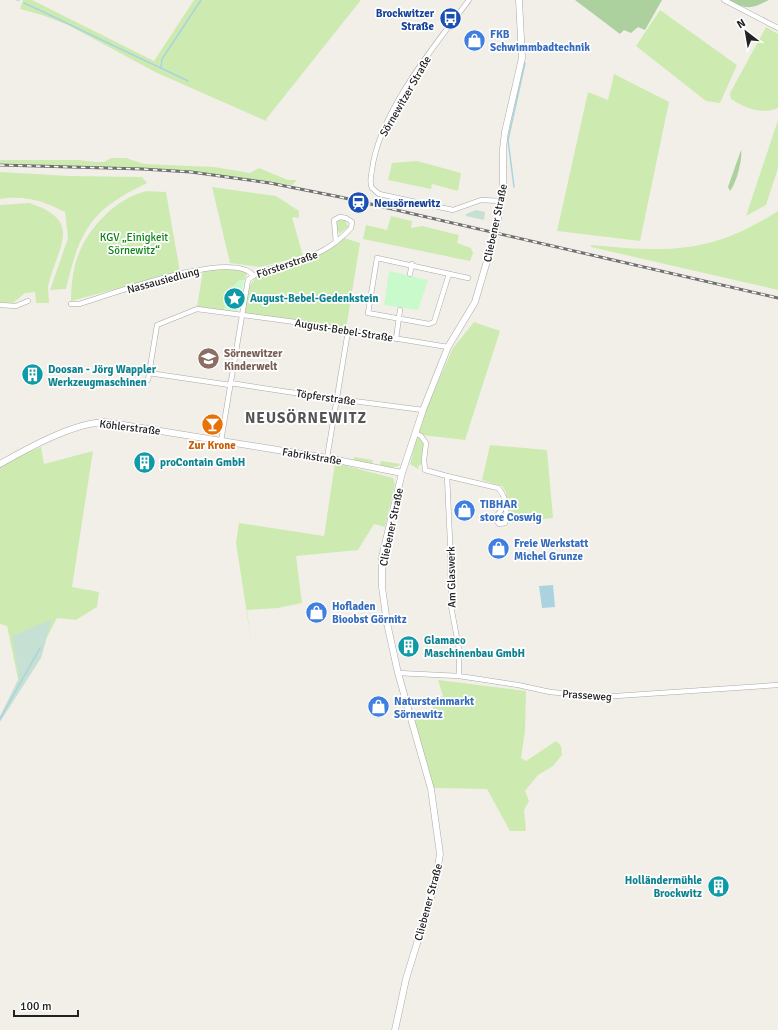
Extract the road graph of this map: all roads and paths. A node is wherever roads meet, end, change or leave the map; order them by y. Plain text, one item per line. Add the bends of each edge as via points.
1 (469, 0) edge
2 (519, 0) edge
3 (724, 0) edge
4 (778, 28) edge
5 (501, 202) junction
6 (336, 242) junction
7 (412, 264) junction
8 (410, 274) dead end
9 (449, 274) junction
10 (253, 275) junction
11 (468, 278) dead end
12 (28, 301) dead end
13 (71, 304) dead end
14 (0, 305) edge
15 (400, 310) dead end
16 (241, 314) junction
17 (399, 319) junction
18 (348, 331) junction
19 (396, 339) junction
20 (448, 347) junction
21 (149, 373) junction
22 (148, 380) dead end
23 (230, 384) junction
24 (337, 399) junction
25 (423, 410) junction
26 (415, 433) junction
27 (220, 441) junction
28 (327, 458) junction
29 (0, 464) edge
30 (402, 473) junction
31 (447, 476) junction
32 (505, 505) dead end
33 (398, 673) junction
34 (459, 676) junction
35 (778, 685) edge
36 (395, 1030) edge

1 - 5 street, Sörnewitzer Straße via 419,67 384,127 374,154 371,182 373,189 379,194 453,210 481,200
2 - 5 street, Cliebener Straße via 522,58 505,132
3 - 4 street
5 - 20 street, Cliebener Straße, bridge via 475,302
6 - 6 street, Försterstraße via 351,228 352,222 349,219 340,217 334,220
6 - 10 street, Försterstraße via 320,253
7 - 8 street
7 - 9 street
7 - 17 street via 377,258 368,313
9 - 11 street
9 - 17 street via 434,322 429,324
10 - 13 street, Nassausiedlung via 249,270 242,268 200,269 79,304
10 - 16 street, Försterstraße via 246,285
12 - 14 street via 16,306
15 - 17 street
16 - 18 street, August-Bebel-Straße
16 - 21 street via 197,309 157,325
16 - 23 street, Försterstraße
17 - 19 street
18 - 19 street, August-Bebel-Straße
18 - 24 street
19 - 20 street, August-Bebel-Straße
20 - 25 street, Cliebener Straße
21 - 22 street
21 - 23 street
23 - 24 street, Töpferstraße
23 - 27 street, Försterstraße
24 - 25 street, Töpferstraße
24 - 28 street
25 - 26 street, Cliebener Straße
26 - 30 street, Cliebener Straße
26 - 31 street via 426,443 425,470
27 - 28 street, Fabrikstraße
27 - 29 street, Köhlerstraße via 112,423 93,423 65,432
28 - 30 street, Fabrikstraße
30 - 33 street, Cliebener Straße via 383,551 381,572
31 - 32 street via 495,486 502,492
31 - 34 street, Am Glaswerk via 451,606 459,649
33 - 34 street, Prasseweg
33 - 36 street, Cliebener Straße via 431,789 440,854 435,885 406,979
34 - 35 street, Prasseweg via 601,698

